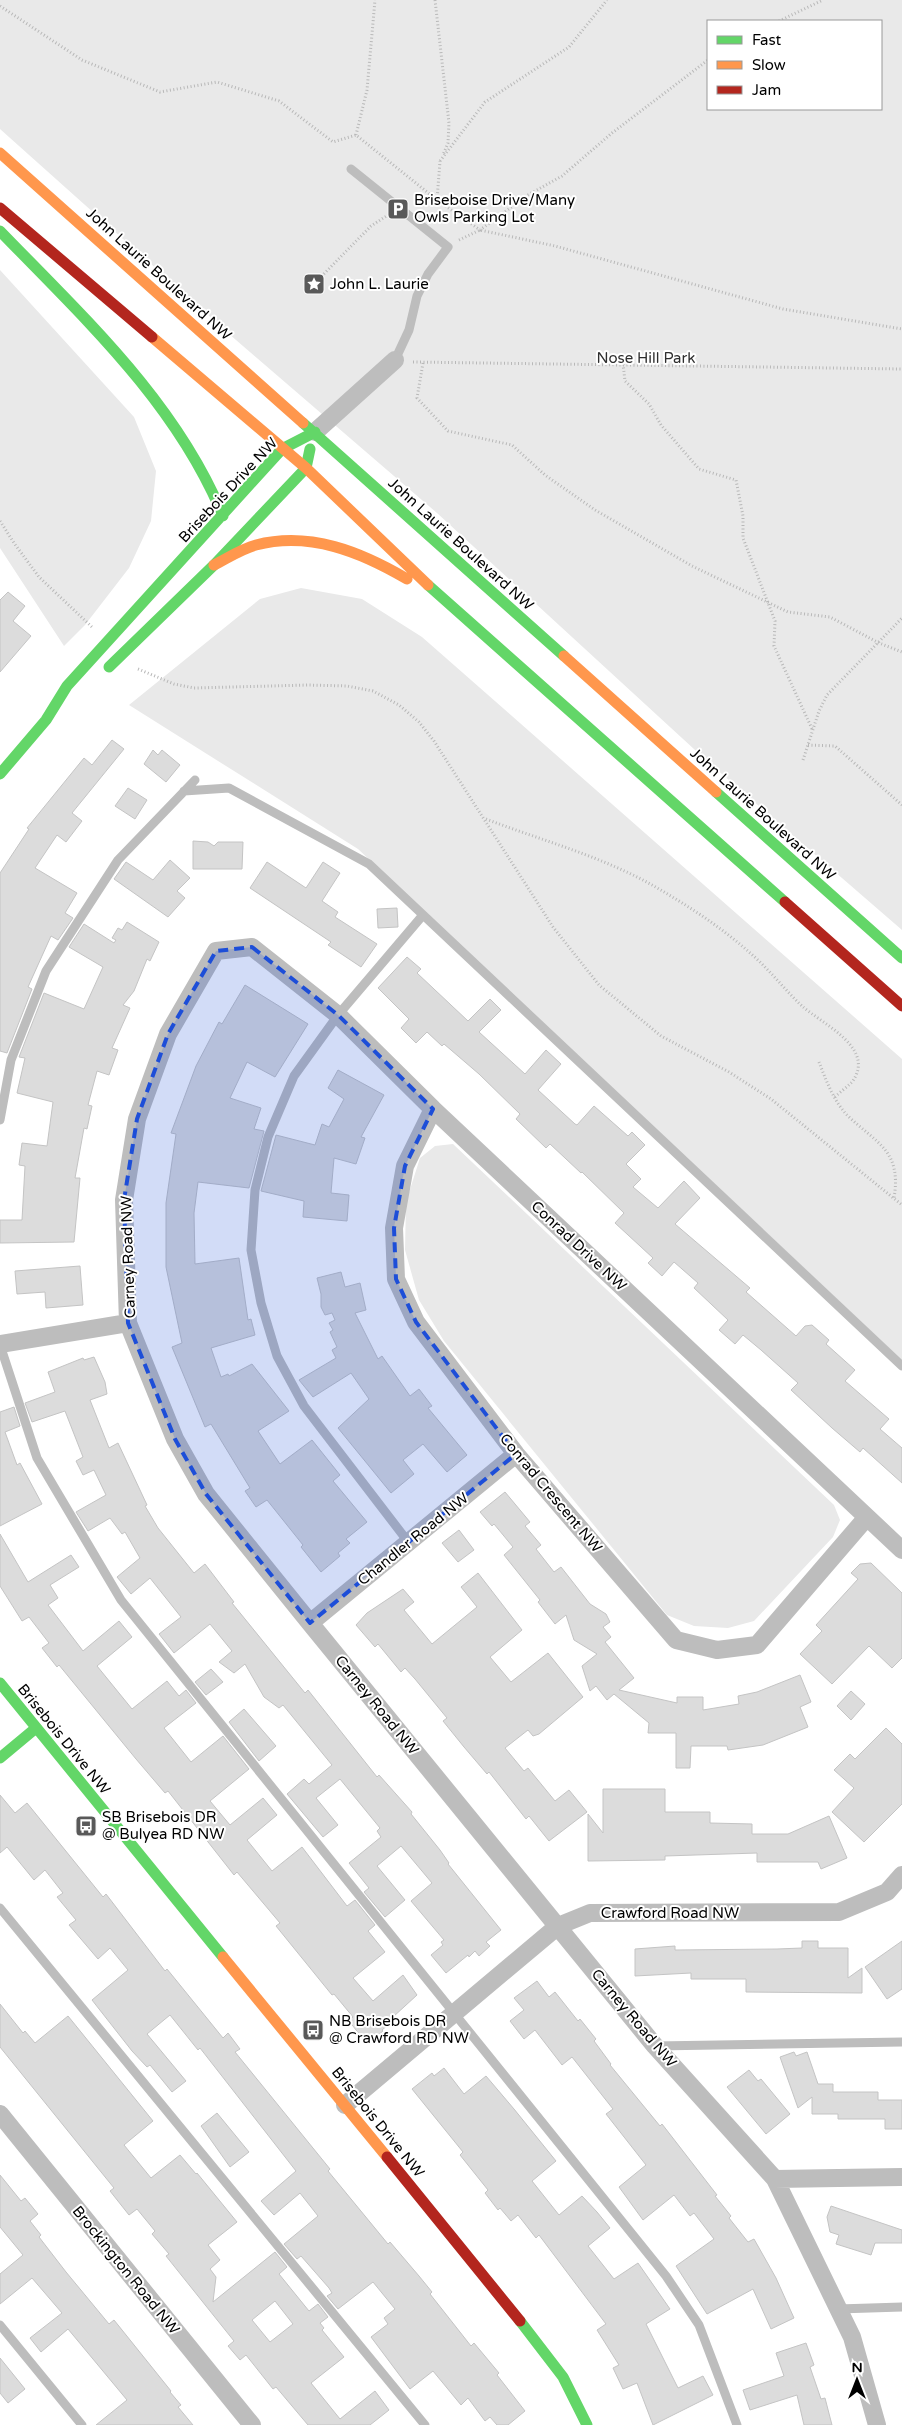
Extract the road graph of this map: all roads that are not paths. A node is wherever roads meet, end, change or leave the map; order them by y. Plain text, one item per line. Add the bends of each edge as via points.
1 (0, 153) edge
2 (351, 169) dead end
3 (0, 208) edge
4 (0, 231) edge
5 (395, 360) joint
6 (315, 432) junction
7 (282, 449) junction
8 (306, 468) junction
9 (224, 516) junction
10 (214, 565) junction
11 (444, 601) junction
12 (102, 674) dead end
13 (69, 706) dead end
14 (46, 720) junction
15 (0, 774) edge
16 (195, 780) dead end
17 (184, 791) junction
18 (423, 915) junction
19 (252, 947) joint
20 (902, 958) edge
21 (902, 1006) edge
22 (338, 1016) junction
23 (433, 1109) junction
24 (0, 1120) edge
25 (128, 1322) junction
26 (0, 1345) edge
27 (902, 1366) edge
28 (516, 1454) junction
29 (867, 1517) junction
30 (410, 1543) junction
31 (902, 1550) edge
32 (310, 1623) junction
33 (0, 1683) edge
34 (36, 1728) junction
35 (0, 1758) edge
36 (902, 1876) edge
37 (0, 1908) edge
38 (558, 1926) junction
39 (454, 2014) junction
40 (902, 2042) edge
41 (655, 2046) junction
42 (345, 2105) junction
43 (0, 2114) edge
44 (902, 2177) edge
45 (774, 2179) junction
46 (902, 2307) edge
47 (837, 2309) junction
48 (0, 2324) edge
49 (82, 2425) edge
50 (252, 2425) edge
51 (425, 2425) edge
52 (587, 2425) edge
53 (738, 2425) edge
54 (877, 2425) edge

1 - 6 main road, John Laurie Boulevard NW
2 - 5 lane via 448,246 417,296 410,330
3 - 7 main road
4 - 9 main road via 120,356 156,399 200,466
5 - 6 street
6 - 7 main road, Brisebois Drive NW
6 - 8 main road
6 - 20 main road, John Laurie Boulevard NW
7 - 8 main road
7 - 9 main road, Brisebois Drive NW
8 - 10 main road
8 - 11 main road
9 - 14 main road, Brisebois Drive NW via 68,686
10 - 11 main road via 256,545 296,539 352,550
10 - 12 main road
11 - 21 main road
13 - 14 main road, Brisebois Drive NW
14 - 15 main road, Brisebois Drive NW
16 - 17 lane
17 - 18 lane via 230,788 369,864
17 - 24 lane via 118,860 46,971 11,1060
18 - 22 lane
18 - 27 lane
19 - 22 street, Conrad Drive NW
19 - 25 street, Carney Road NW via 216,952 168,1034 137,1119 124,1200
22 - 23 street, Conrad Drive NW
22 - 30 lane via 294,1076 268,1137 255,1190 251,1250 261,1303 277,1356 304,1406
23 - 28 street, Conrad Crescent NW via 405,1166 394,1228 396,1279 416,1322
23 - 29 street, Conrad Drive NW
25 - 26 street
25 - 32 street, Carney Road NW via 175,1439 206,1494
26 - 39 lane via 36,1458 121,1600
28 - 29 street, Conrad Crescent NW via 676,1640 717,1650 757,1645
28 - 30 street, Chandler Road NW
29 - 31 street, Conrad Drive NW
30 - 32 street, Chandler Road NW
32 - 38 street, Carney Road NW
33 - 34 main road, Brisebois Drive NW
34 - 35 main road
34 - 42 main road, Brisebois Drive NW
36 - 38 street, Crawford Road NW via 887,1892 839,1912 590,1913
37 - 51 lane
38 - 39 street, Crawford Road NW
38 - 41 street, Carney Road NW
39 - 42 street, Crawford Road NW
39 - 53 lane via 666,2276 699,2325
40 - 41 lane
41 - 45 street, Carney Road NW
42 - 52 main road, Brisebois Drive NW via 548,2356
43 - 50 street, Brockington Road NW
44 - 45 street
45 - 47 street, Carney Road NW
46 - 47 lane
47 - 54 street, Carney Road NW via 852,2337
48 - 49 lane

